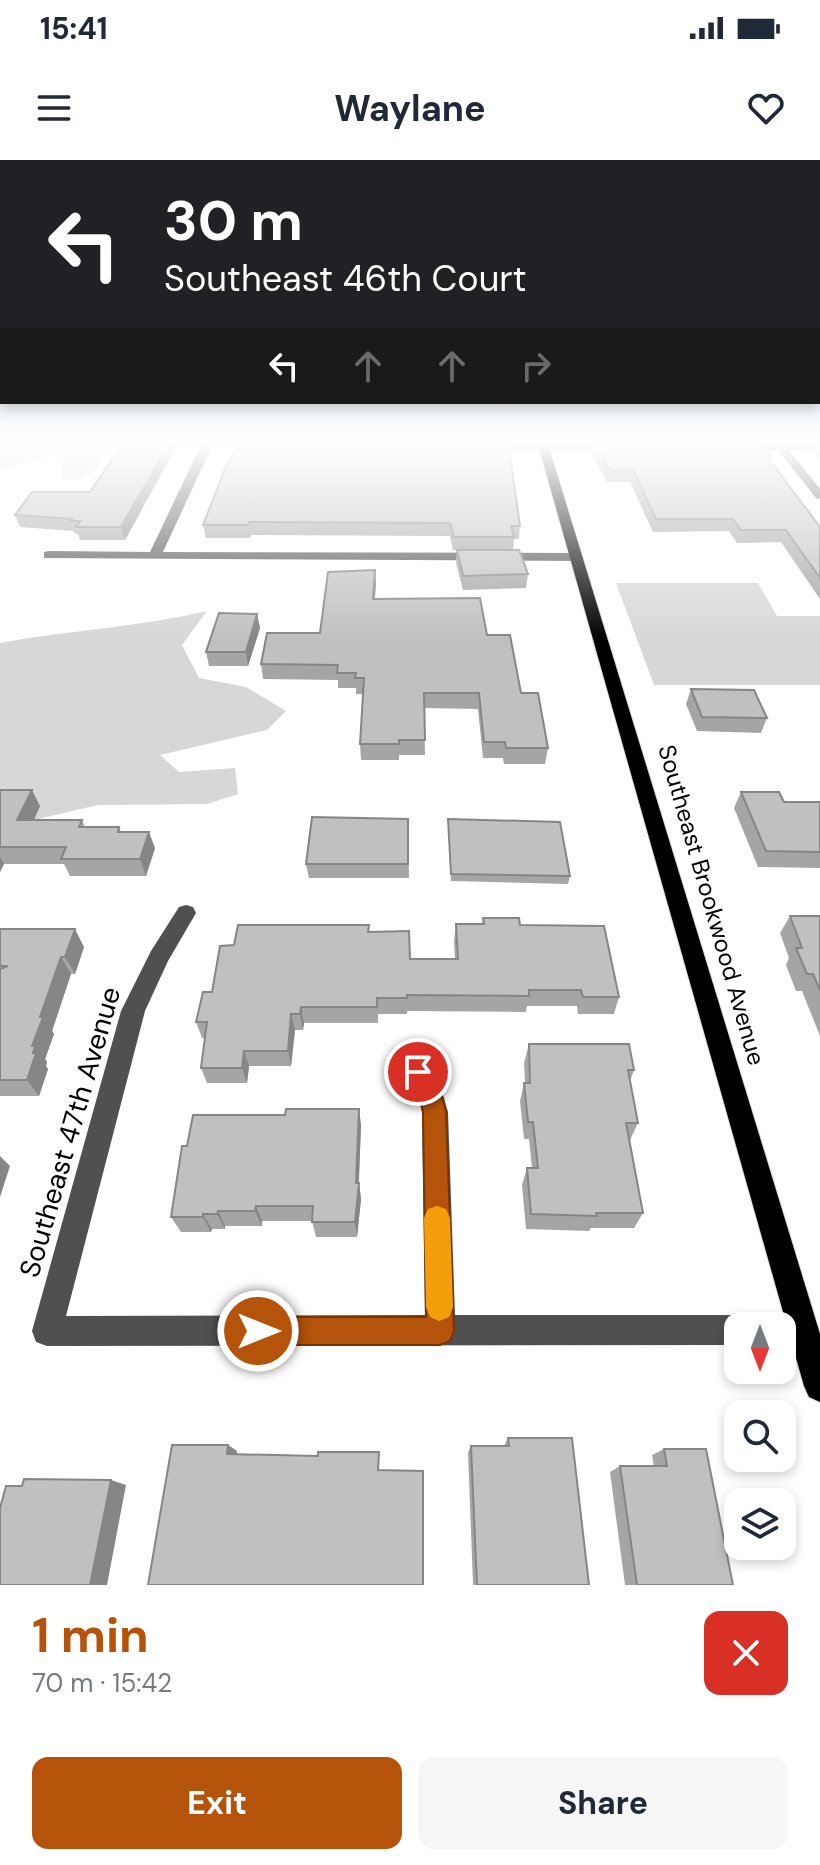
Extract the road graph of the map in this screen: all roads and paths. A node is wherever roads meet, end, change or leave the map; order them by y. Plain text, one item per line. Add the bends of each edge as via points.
1 (178, 508) edge
2 (562, 508) edge
3 (49, 555) dead end
4 (155, 555) junction
5 (577, 557) junction
6 (186, 913) dead end
7 (418, 1072) dead end
8 (788, 1312) edge
9 (724, 1330) edge
10 (440, 1331) junction
11 (796, 1336) edge
12 (820, 1386) edge

1 - 4 street
2 - 5 main road, Southeast Brookwood Avenue
3 - 4 street
4 - 5 street
5 - 8 main road, Southeast Brookwood Avenue
6 - 10 street, Southeast 47th Avenue via 133,1011 47,1331
7 - 10 street via 435,1112
9 - 10 street
11 - 12 main road, Southeast Brookwood Avenue

